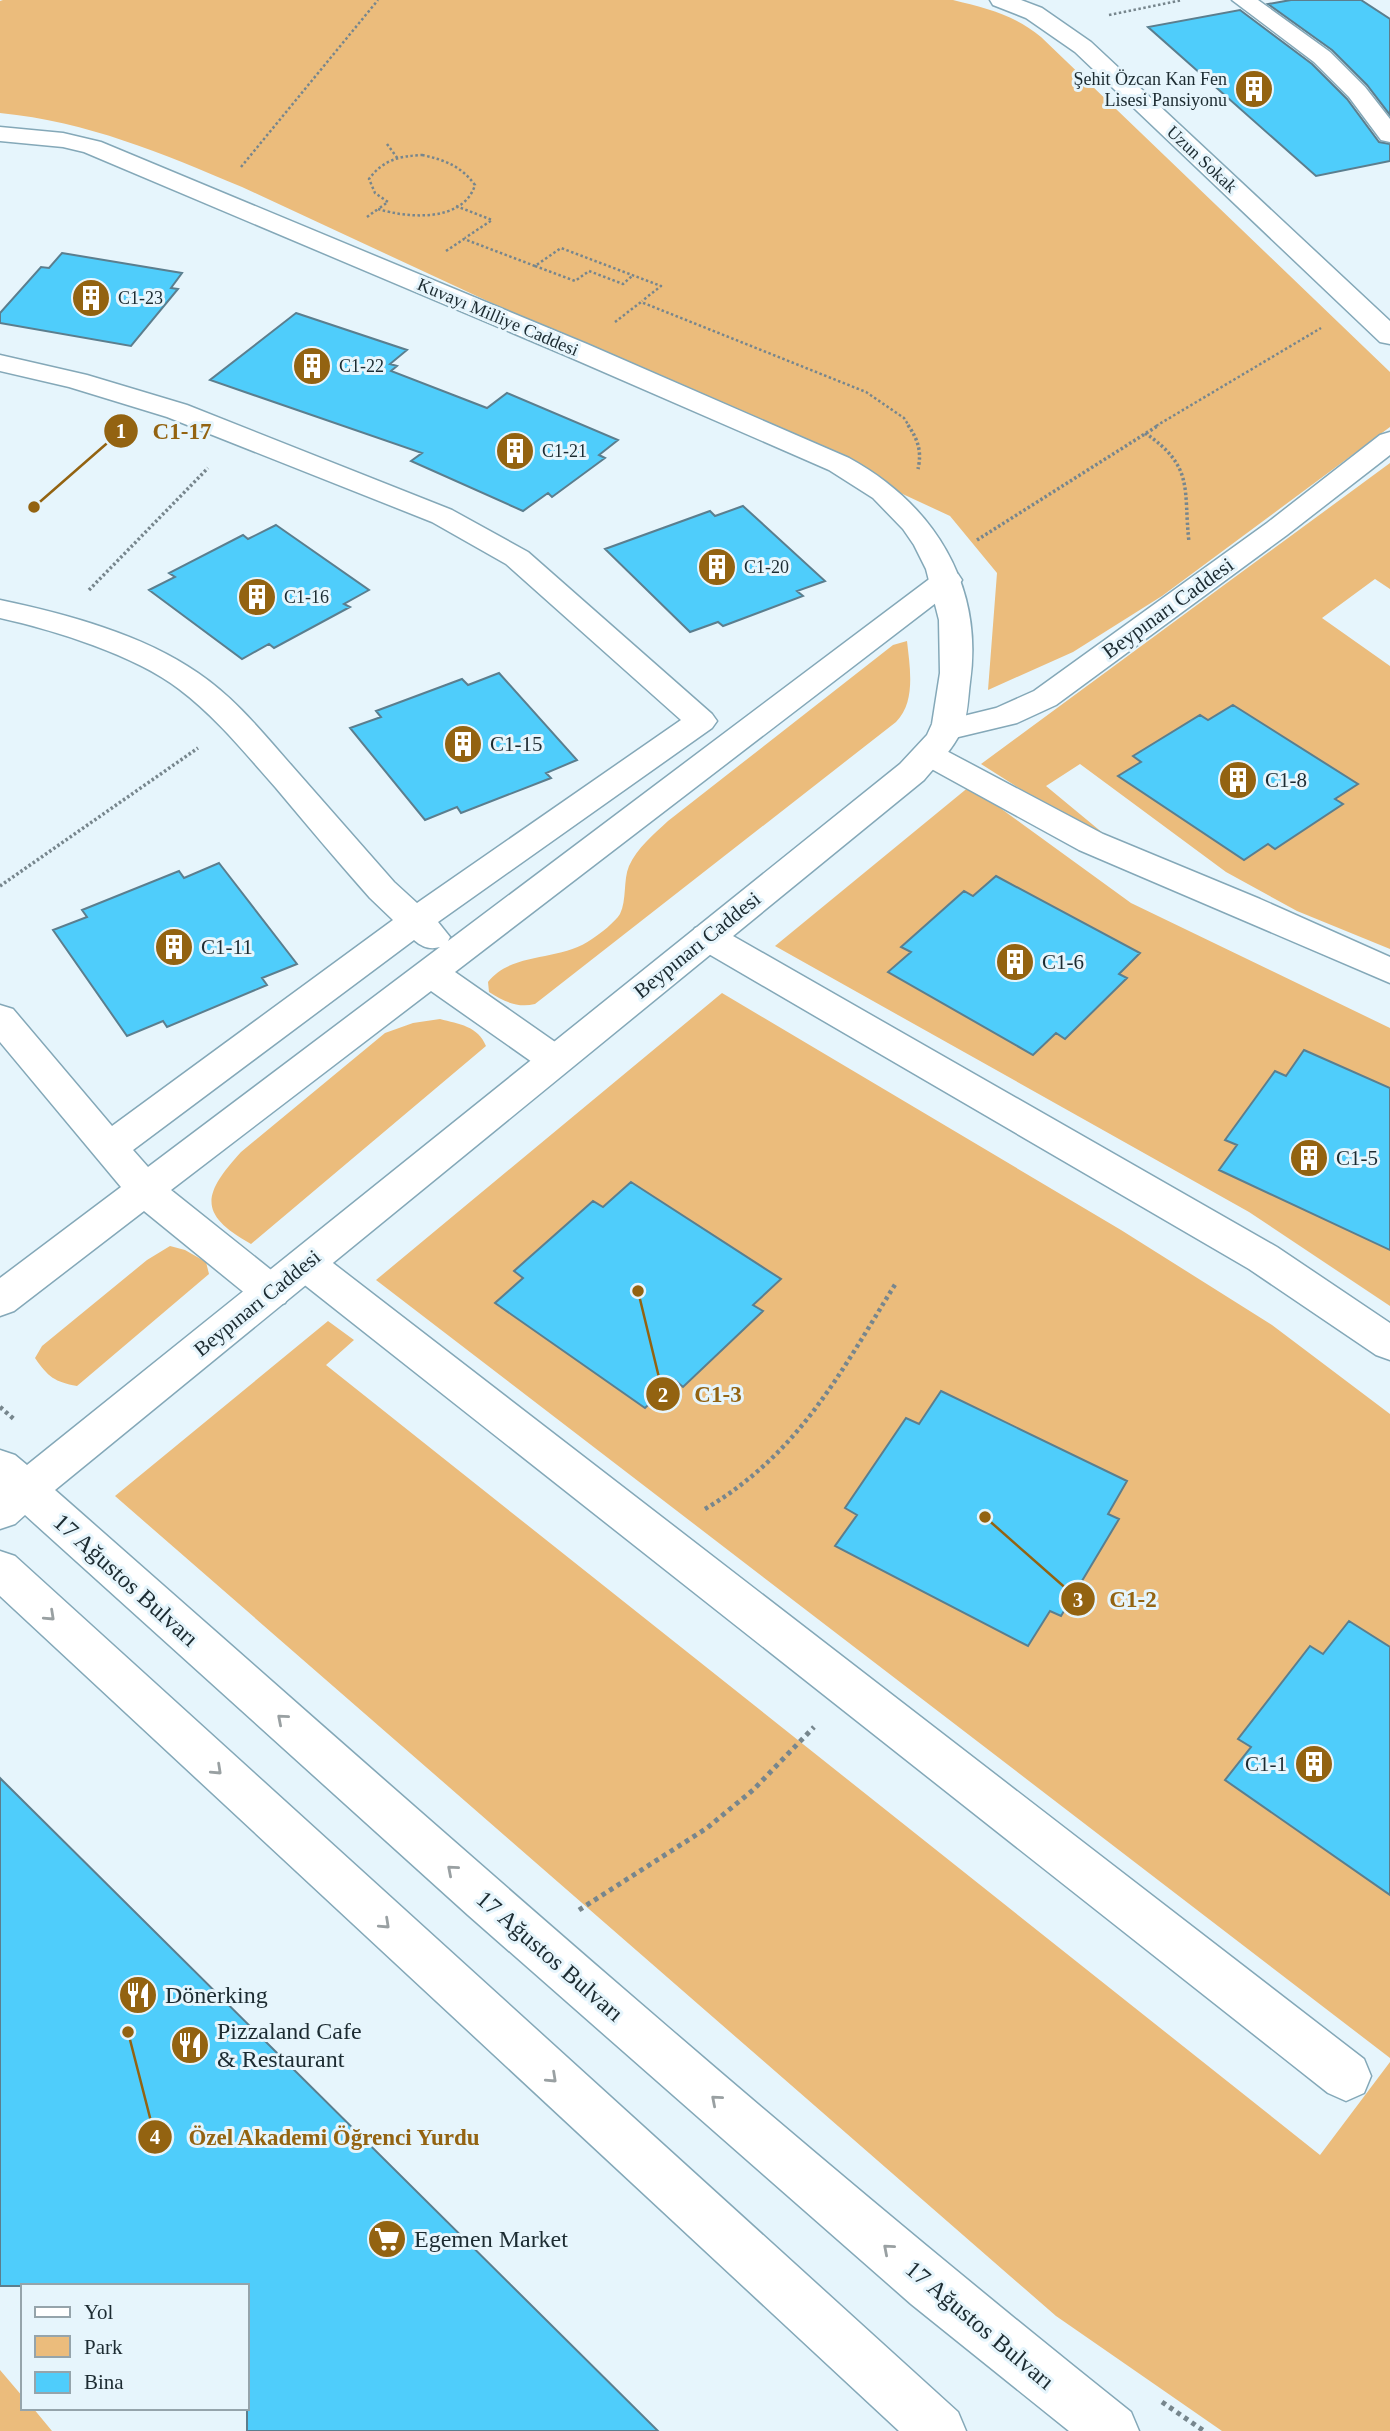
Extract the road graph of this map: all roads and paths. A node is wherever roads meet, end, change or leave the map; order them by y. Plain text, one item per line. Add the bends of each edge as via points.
1 (378, 0) edge
2 (1001, 0) edge
3 (1182, 0) edge
4 (1243, 0) edge
5 (1056, 26) junction
6 (0, 134) edge
7 (1390, 135) edge
8 (387, 144) dead end
9 (398, 159) junction
10 (216, 197) junction
11 (456, 206) junction
12 (378, 209) junction
13 (464, 239) junction
14 (331, 246) junction
15 (536, 266) junction
16 (633, 276) junction
17 (405, 277) junction
18 (641, 302) junction
19 (1322, 327) dead end
20 (1390, 336) edge
21 (578, 350) junction
22 (0, 363) edge
23 (1145, 433) junction
24 (240, 435) junction
25 (1390, 441) edge
26 (909, 518) junction
27 (943, 572) junction
28 (1205, 582) junction
29 (0, 609) edge
30 (57, 623) junction
31 (236, 722) junction
32 (937, 742) junction
33 (0, 886) edge
34 (416, 921) junction
35 (707, 937) junction
36 (442, 964) junction
37 (1390, 971) edge
38 (0, 1018) edge
39 (555, 1060) junction
40 (109, 1148) junction
41 (145, 1190) junction
42 (306, 1264) junction
43 (896, 1283) dead end
44 (271, 1292) junction
45 (0, 1300) edge
46 (1390, 1344) edge
47 (8, 1489) edge
48 (654, 1534) junction
49 (0, 1569) edge
50 (849, 1687) junction
51 (533, 1940) junction
52 (1346, 2076) dead end
53 (939, 2431) edge
54 (1112, 2431) edge

1 - 10 path
2 - 5 street, Uzun Sokak
3 - 5 path
4 - 7 street via 1322,57
5 - 20 street, Uzun Sokak
6 - 10 street, Kuvayı Milliye Caddesi via 92,147
8 - 9 path
9 - 11 path via 423,155 464,169 475,190
9 - 12 path via 381,165 369,178 375,193 388,202
10 - 14 street, Kuvayı Milliye Caddesi
11 - 12 path via 446,213 417,216
11 - 13 path via 492,220
12 - 14 path
13 - 15 path
13 - 17 path
14 - 17 street, Kuvayı Milliye Caddesi
15 - 16 path via 562,248
15 - 16 path via 575,281 589,271 623,284
16 - 18 path via 661,286
17 - 21 street, Kuvayı Milliye Caddesi
18 - 21 path
18 - 26 path via 832,376 904,418 921,454
19 - 23 path
21 - 26 street, Kuvayı Milliye Caddesi via 839,464 897,503
22 - 24 street via 129,395
23 - 27 path
23 - 28 path via 1175,455 1182,466 1190,549
24 - 30 path
24 - 34 street via 442,516 489,540 517,558 701,721
25 - 28 street, Beypınarı Caddesi
26 - 27 street, Kuvayı Milliye Caddesi
27 - 32 street, Kuvayı Milliye Caddesi via 955,612 956,681
27 - 36 street
28 - 32 street, Beypınarı Caddesi via 1036,703
29 - 30 street
30 - 31 street via 167,667
31 - 33 path
31 - 34 street via 382,890
32 - 35 street, Beypınarı Caddesi via 891,791
32 - 37 street via 1091,842
34 - 36 street
34 - 40 street
35 - 39 street, Beypınarı Caddesi
35 - 46 street via 1263,1258
36 - 39 street
36 - 41 street
38 - 40 street
39 - 42 street, Beypınarı Caddesi
40 - 41 street
41 - 44 street
41 - 45 street
42 - 44 street, Beypınarı Caddesi
42 - 48 street
43 - 48 path via 817,1406 780,1450 756,1474 711,1506
44 - 47 street, Beypınarı Caddesi
51 -> 47 street, 17 Ağustos Bulvarı
48 - 50 street
49 -> 53 street
50 - 51 path via 787,1756 707,1828
50 - 52 street
54 -> 51 street, 17 Ağustos Bulvarı via 930,2285

